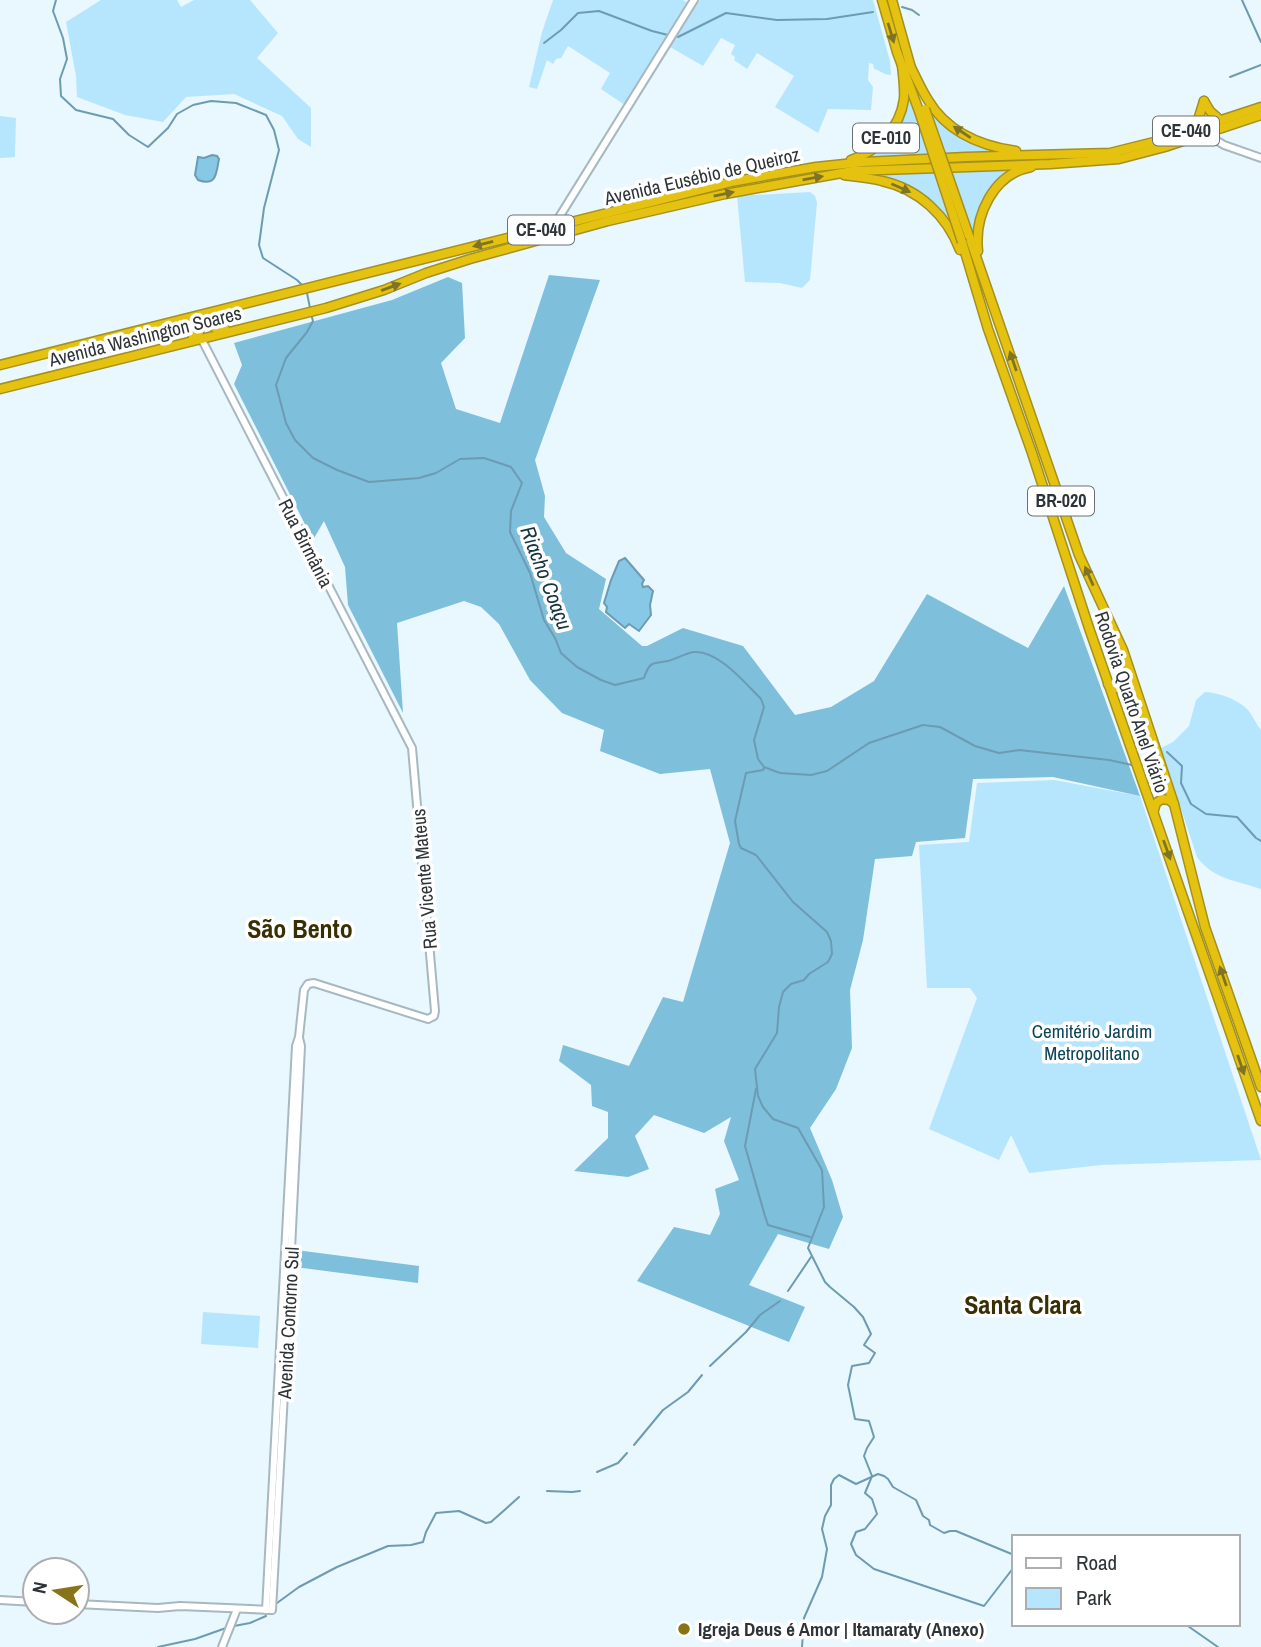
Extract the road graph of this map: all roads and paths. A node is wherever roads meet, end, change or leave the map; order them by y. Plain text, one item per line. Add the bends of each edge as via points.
1 (696, 0) edge
2 (882, 0) edge
3 (892, 0) edge
4 (906, 65) junction
5 (1261, 107) edge
6 (1261, 115) edge
7 (1220, 120) junction
8 (1194, 128) junction
9 (1206, 134) junction
10 (1261, 158) edge
11 (1050, 159) junction
12 (816, 167) junction
13 (835, 174) junction
14 (578, 190) junction
15 (567, 223) junction
16 (553, 227) junction
17 (966, 239) junction
18 (981, 268) junction
19 (295, 292) joint
20 (977, 292) junction
21 (229, 308) junction
22 (298, 315) joint
23 (175, 322) junction
24 (234, 330) junction
25 (201, 338) junction
26 (181, 343) junction
27 (0, 365) edge
28 (0, 389) edge
29 (1050, 468) junction
30 (1038, 474) junction
31 (1130, 674) junction
32 (1108, 684) junction
33 (412, 748) joint
34 (1174, 804) junction
35 (1153, 811) junction
36 (435, 1011) joint
37 (1261, 1087) edge
38 (1261, 1121) edge
39 (0, 1600) edge
40 (21, 1601) edge
41 (91, 1605) edge
42 (237, 1609) junction
43 (222, 1647) edge

1 - 14 street
2 -> 4 highway, CE-010
3 - 4 highway, CE-010
11 -> 4 highway via 967,137 934,109
4 - 12 highway, CE-010 via 904,99 884,141 859,157
4 - 17 highway, BR-020, bridge
5 - 7 highway, Avenida Eusébio de Queiroz / CE-040
6 - 9 highway, Avenida Eusébio de Queiroz / CE-040
7 - 8 highway, Avenida Eusébio de Queiroz / CE-040
7 - 8 highway via 1204,101
8 - 11 highway, Avenida Eusébio de Queiroz / CE-040 via 1123,150
9 - 10 street
9 - 11 highway, Avenida Eusébio de Queiroz / CE-040 via 1119,159
11 - 12 highway, Avenida Eusébio de Queiroz / CE-040 via 957,157
11 - 13 highway, Avenida Eusébio de Queiroz / CE-040
11 - 18 highway, BR-020 via 1012,175 990,195 977,233
12 - 15 highway, Avenida Eusébio de Queiroz / CE-040 via 731,182
13 -> 20 highway via 891,183 930,205 955,237
22 -> 13 highway, Avenida Eusébio de Queiroz / CE-040 via 546,237 725,194
14 - 15 street via 565,215
14 - 16 street
15 - 16 highway, Avenida Eusébio de Queiroz / CE-040
16 -> 19 highway, Avenida Eusébio de Queiroz / CE-040
17 - 18 highway, BR-020
17 - 20 highway, BR-020
29 -> 18 highway, Rodovia Quarto Anel Viário / BR-020
19 - 21 highway, Avenida Washington Soares / CE-040
20 - 30 highway, Rodovia Quarto Anel Viário / BR-020
21 - 23 highway, Avenida Washington Soares / CE-040
21 - 24 highway via 214,317 211,325
22 - 24 highway, Avenida Washington Soares / CE-040
23 - 26 highway via 195,323 200,328
23 - 27 highway, Avenida Washington Soares / CE-040
24 - 25 highway, Avenida Washington Soares / CE-040
25 - 26 highway, Avenida Washington Soares / CE-040
25 - 33 street, Rua Birmânia
26 - 28 highway, Avenida Washington Soares / CE-040
29 - 30 highway
31 -> 29 highway, Rodovia Quarto Anel Viário / BR-020 via 1079,555
30 - 32 highway, Rodovia Quarto Anel Viário / BR-020
31 - 32 highway via 1123,688
31 - 34 highway, Rodovia Quarto Anel Viário / BR-020
32 - 35 highway, Rodovia Quarto Anel Viário / BR-020
33 - 36 street, Rua Vicente Mateus
34 - 35 highway via 1162,799
37 -> 34 highway, Rodovia Quarto Anel Viário / BR-020 via 1201,912
35 -> 38 highway, Rodovia Quarto Anel Viário / BR-020
36 - 42 street, Avenida Contorno Sul via 433,1018 424,1018 311,983 305,986 296,1046 269,1610
39 - 40 street
41 - 42 street
42 - 43 street

